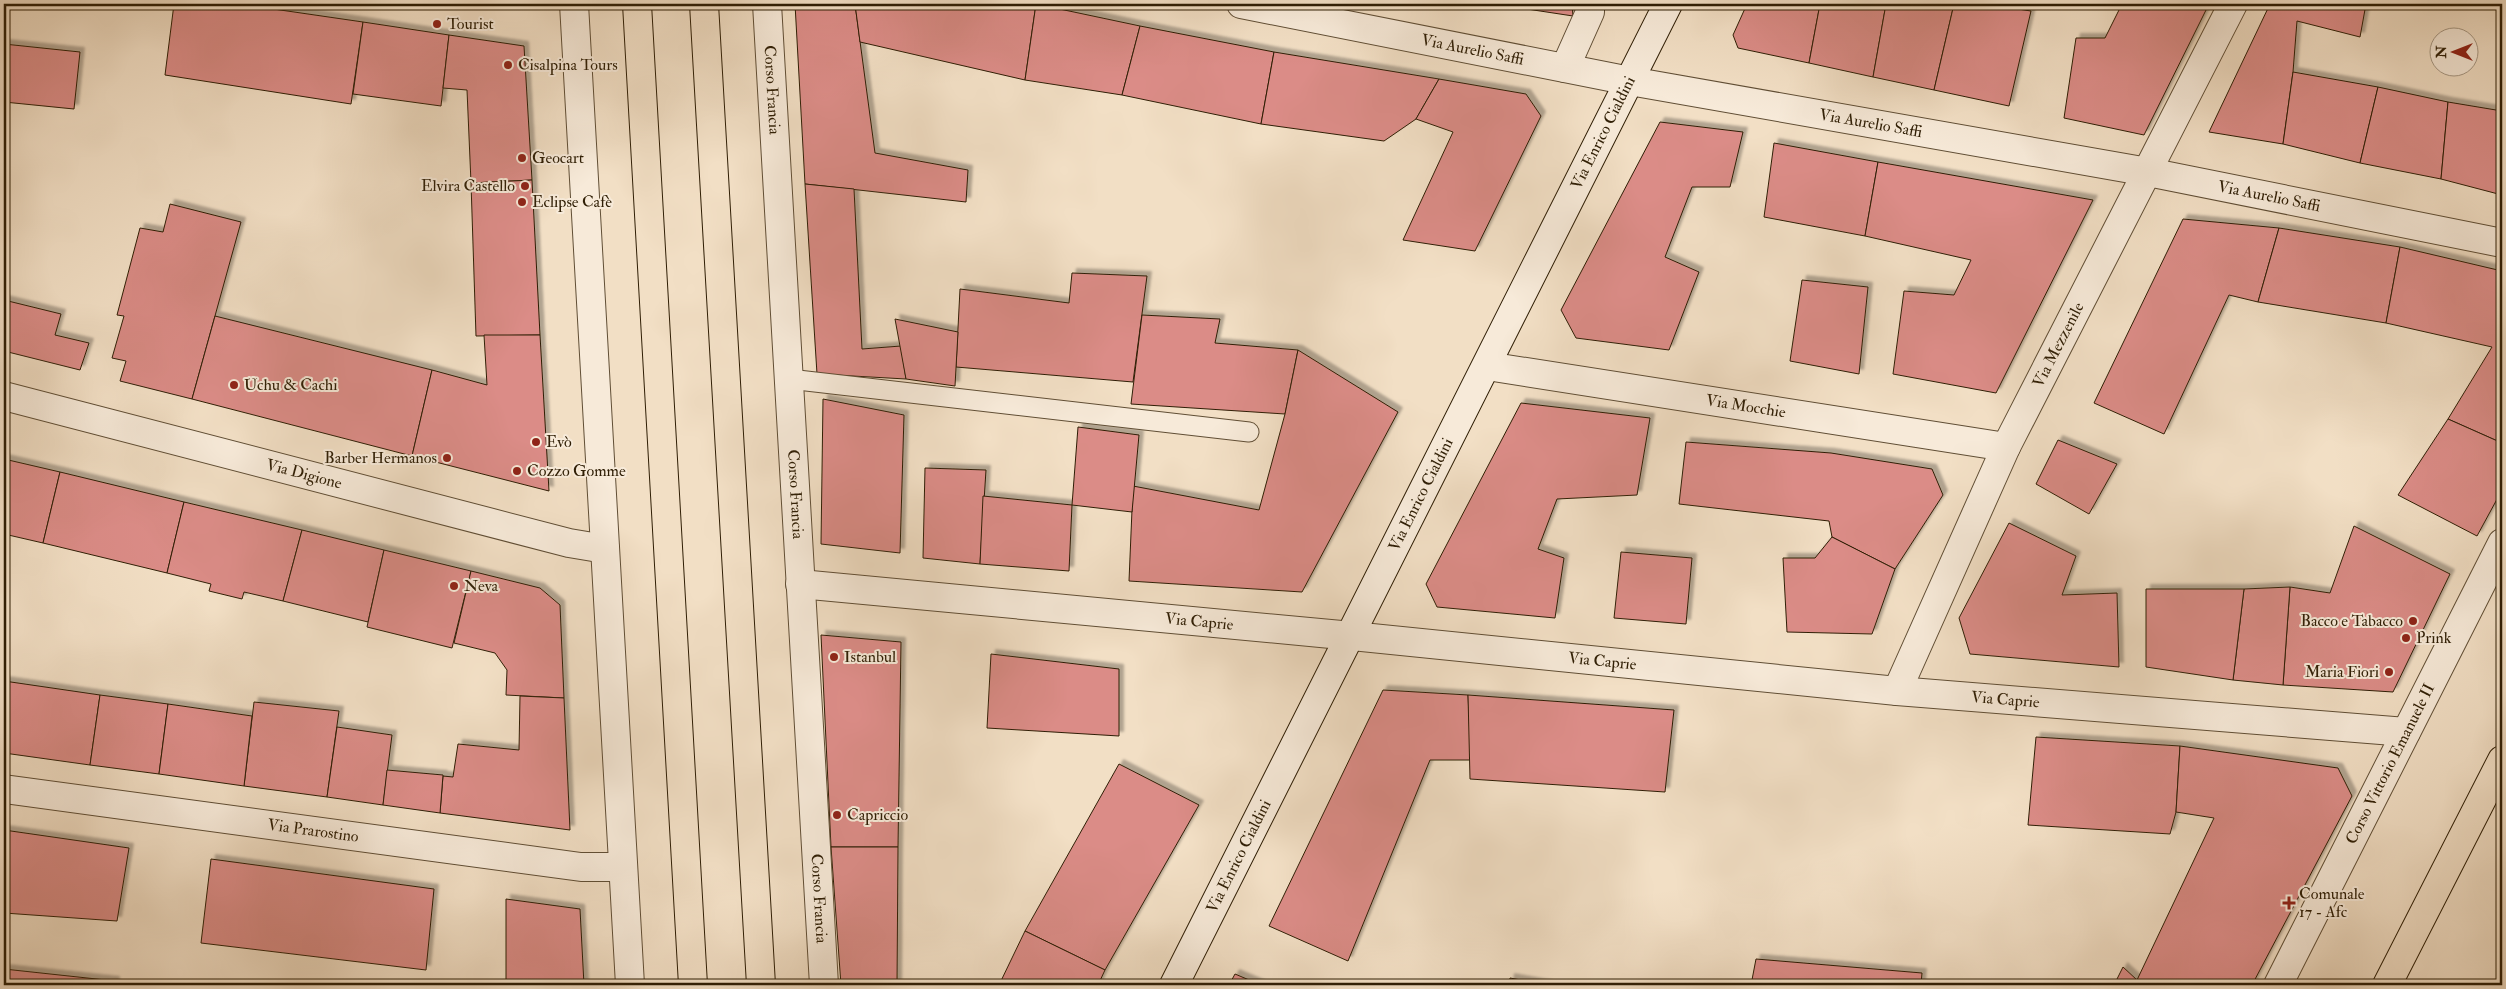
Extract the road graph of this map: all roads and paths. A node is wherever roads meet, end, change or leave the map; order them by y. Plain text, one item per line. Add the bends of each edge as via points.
1 (574, 4) edge
2 (637, 4) edge
3 (704, 4) edge
4 (767, 4) edge
5 (1241, 4) edge
6 (1590, 4) edge
7 (1668, 4) edge
8 (2234, 4) edge
9 (1565, 68) junction
10 (1630, 81) junction
11 (2148, 172) junction
12 (2502, 243) edge
13 (1487, 366) junction
14 (789, 379) junction
15 (4, 396) edge
16 (1249, 432) dead end
17 (2006, 447) junction
18 (2502, 543) edge
19 (605, 549) junction
20 (800, 584) junction
21 (1352, 636) junction
22 (1896, 692) junction
23 (2406, 732) junction
24 (2502, 760) edge
25 (4, 789) edge
26 (623, 868) junction
27 (630, 985) edge
28 (693, 985) edge
29 (761, 985) edge
30 (824, 985) edge
31 (1174, 985) edge
32 (2278, 985) edge
33 (2387, 985) edge

1 - 19 street
2 - 28 main road
3 - 29 main road
4 - 14 street, Corso Francia
5 - 9 street, Via Aurelio Saffi
6 - 9 street via 1590,12
7 - 10 street, Via Enrico Cialdini
8 - 11 street, Via Mezzenile
9 - 10 street, Via Aurelio Saffi
10 - 11 street, Via Aurelio Saffi
10 - 13 street, Via Enrico Cialdini
11 - 12 street, Via Aurelio Saffi
11 - 17 street, Via Mezzenile
13 - 17 street, Via Mocchie
13 - 21 street, Via Enrico Cialdini
14 - 16 lane
14 - 20 street, Corso Francia
15 - 19 street, Via Digione
17 - 22 street, Via Mezzenile
18 - 23 street, Corso Vittorio Emanuele II
19 - 26 street
20 - 21 street, Via Caprie
20 - 30 street, Corso Francia
21 - 22 street, Via Caprie
21 - 31 street, Via Enrico Cialdini
22 - 23 street, Via Caprie
23 - 32 street, Corso Vittorio Emanuele II
24 - 33 main road
25 - 26 street, Via Prarostino via 582,867
26 - 27 street

